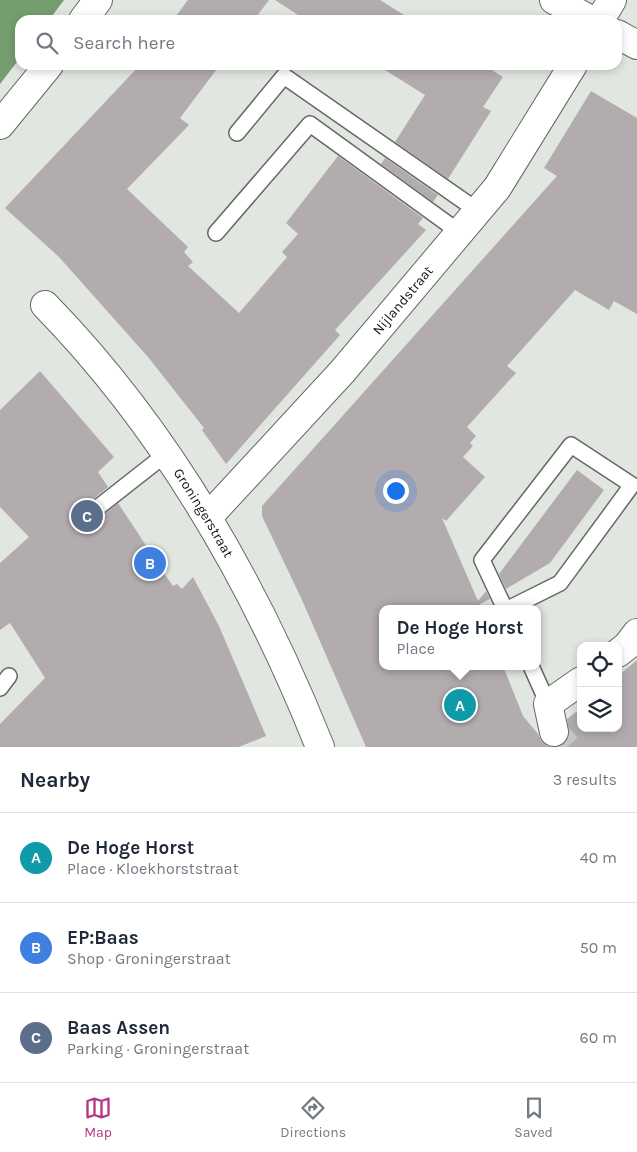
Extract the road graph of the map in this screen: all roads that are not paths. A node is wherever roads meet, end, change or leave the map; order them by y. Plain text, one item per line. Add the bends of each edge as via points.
1 (98, 0) edge
2 (554, 0) edge
3 (612, 0) edge
4 (87, 15) edge
5 (582, 15) edge
6 (603, 15) edge
7 (622, 37) edge
8 (637, 45) edge
9 (45, 70) edge
10 (570, 70) edge
11 (0, 125) edge
12 (237, 133) dead end
13 (478, 211) junction
14 (459, 232) junction
15 (216, 234) dead end
16 (45, 305) dead end
17 (166, 454) junction
18 (87, 516) dead end
19 (209, 516) junction
20 (504, 605) edge
21 (514, 605) edge
22 (637, 633) edge
23 (622, 650) edge
24 (533, 670) edge
25 (577, 684) edge
26 (548, 704) junction
27 (554, 732) tunnel mouth
28 (320, 747) edge

1 - 4 street
2 - 5 street
3 - 6 street
7 - 8 street
9 - 11 street
10 - 13 street, Nijlandstraat via 497,188
12 - 13 lane via 284,76
13 - 14 street, Nijlandstraat
14 - 15 lane via 310,124
14 - 19 street, Nijlandstraat via 342,372
16 - 17 street, Groningerstraat via 140,415
17 - 18 lane
17 - 19 street, Groningerstraat
19 - 28 street, Groningerstraat via 273,636
20 - 21 lane via 482,560 571,445 632,485 560,583
22 - 23 street
24 - 26 lane
25 - 26 street
26 - 27 street

